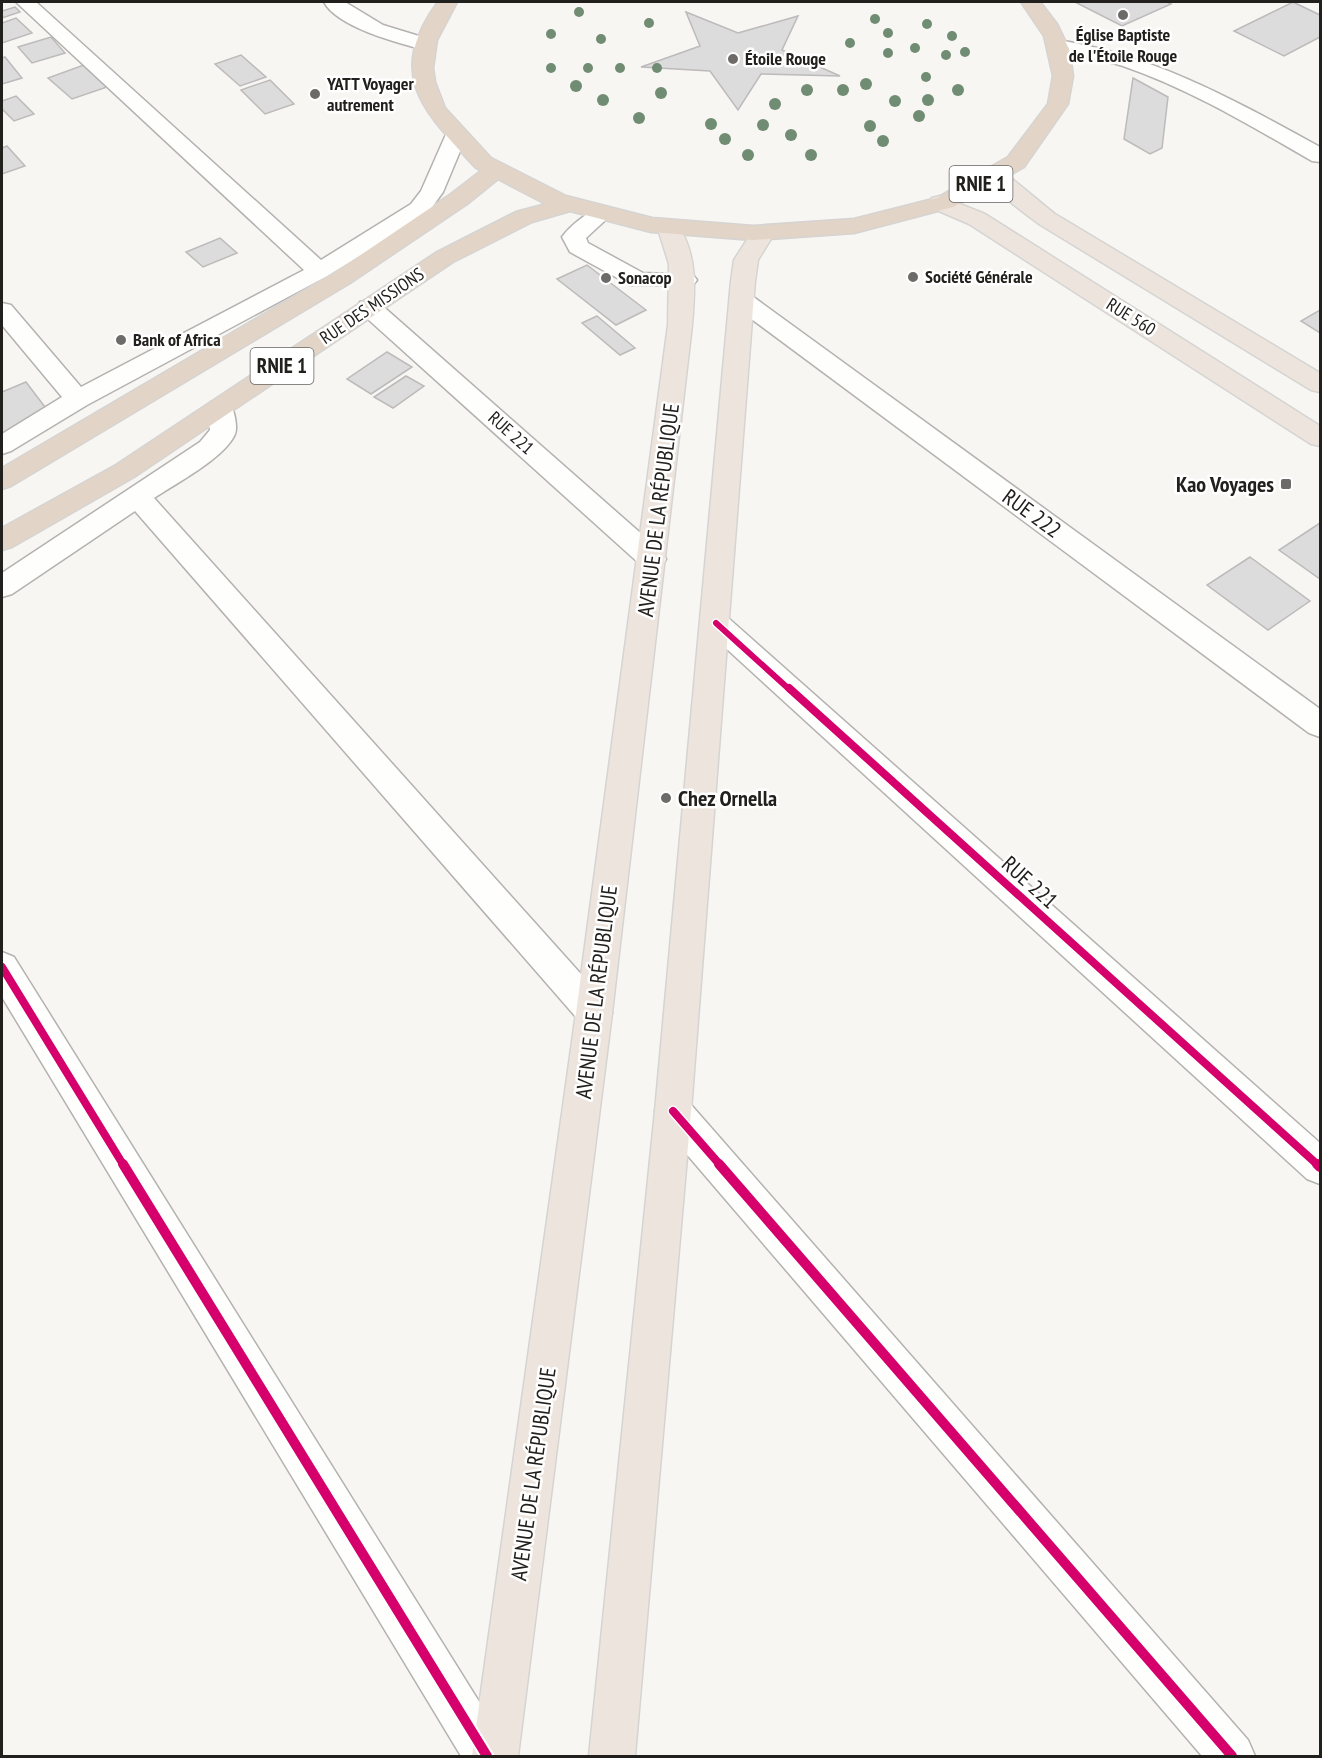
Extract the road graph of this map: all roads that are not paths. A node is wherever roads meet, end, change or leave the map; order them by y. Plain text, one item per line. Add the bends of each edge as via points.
1 (25, 2) edge
2 (333, 2) edge
3 (447, 2) edge
4 (1030, 2) edge
5 (425, 44) junction
6 (1058, 46) junction
7 (455, 137) junction
8 (1320, 156) edge
9 (496, 170) junction
10 (996, 175) junction
11 (940, 202) junction
12 (567, 205) junction
13 (600, 214) junction
14 (669, 229) junction
15 (762, 234) junction
16 (319, 271) junction
17 (685, 280) junction
18 (743, 301) junction
19 (369, 307) junction
20 (2, 310) edge
21 (1320, 384) edge
22 (78, 399) junction
23 (220, 408) junction
24 (1320, 438) edge
25 (2, 446) edge
26 (2, 480) edge
27 (136, 495) junction
28 (2, 540) edge
29 (652, 559) junction
30 (2, 587) edge
31 (716, 622) junction
32 (1320, 726) edge
33 (2, 967) edge
34 (594, 1013) junction
35 (673, 1111) junction
36 (1320, 1167) edge
37 (487, 1756) edge
38 (495, 1756) edge
39 (612, 1756) edge
40 (1232, 1756) edge

1 - 16 street
2 - 5 street via 379,33
3 - 5 highway, RNIE 1 via 432,24
4 - 6 highway, RNIE 1 via 1049,26
5 - 7 highway, RNIE 1 via 422,67 429,99
6 - 8 street via 1105,52 1168,75
6 - 10 highway, RNIE 1 via 1064,75 1055,112 1029,148
7 - 9 highway, RNIE 1
7 - 16 street via 428,200
9 - 12 highway, RNIE 1
9 - 26 highway, RUE DES MISSIONS / RNIE 1 via 342,278
10 - 11 highway, RNIE 1
10 - 21 main road, RUE 560 via 1047,219
11 - 15 highway, RNIE 1 via 856,225
11 - 24 main road, RUE 560 via 977,219
12 - 13 highway, RNIE 1
12 - 19 highway, RUE DES MISSIONS / RNIE 1 via 524,217 484,236
13 - 14 highway, RNIE 1
13 - 17 street via 574,237 578,247 638,280
14 - 15 highway, RNIE 1
14 - 17 main road, AVENUE DE LA RÉPUBLIQUE via 678,243
15 - 18 main road via 746,260
16 - 22 street
17 - 29 main road, AVENUE DE LA RÉPUBLIQUE
18 - 31 main road
18 - 32 street, RUE 222
19 - 23 highway, RUE DES MISSIONS / RNIE 1
19 - 29 street, RUE 221
20 - 22 street
22 - 25 street
23 - 27 street via 223,432 217,440
23 - 28 highway, RUE DES MISSIONS / RNIE 1 via 125,471
27 - 30 street
27 - 34 street
29 - 34 main road, AVENUE DE LA RÉPUBLIQUE
31 - 35 main road
31 - 36 street, RUE 221
33 - 37 street
34 - 38 main road, AVENUE DE LA RÉPUBLIQUE
35 - 39 main road
35 - 40 street

